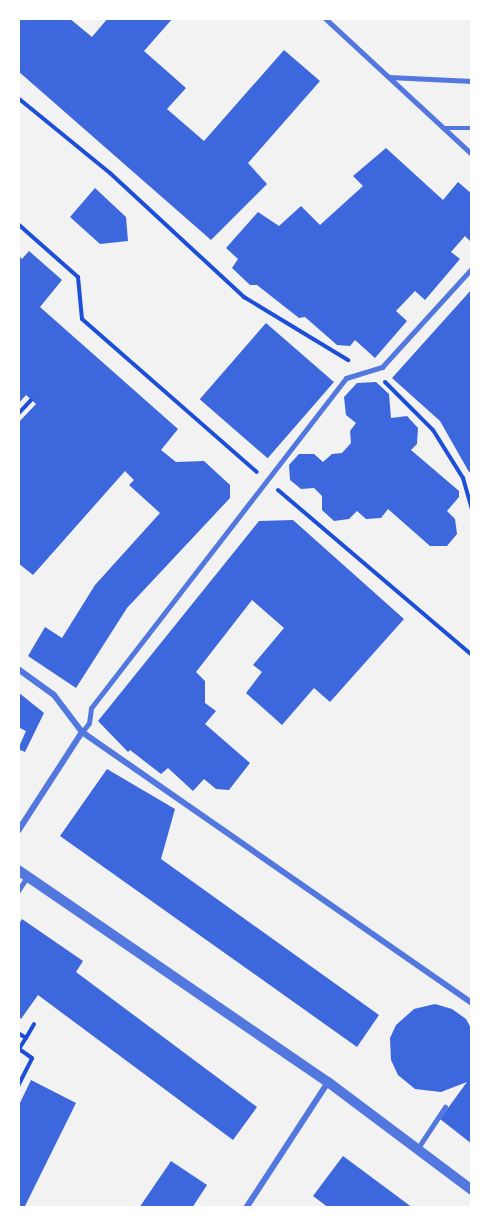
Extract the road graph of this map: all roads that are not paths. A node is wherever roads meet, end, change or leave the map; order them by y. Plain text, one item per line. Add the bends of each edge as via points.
1 (325, 18) edge
2 (388, 77) junction
3 (472, 81) edge
4 (444, 128) junction
5 (472, 128) edge
6 (472, 154) edge
7 (472, 268) edge
8 (18, 669) edge
9 (82, 732) junction
10 (18, 831) edge
11 (23, 873) edge
12 (18, 891) edge
13 (472, 1003) edge
14 (328, 1082) junction
15 (445, 1107) dead end
16 (418, 1148) junction
17 (472, 1190) edge
18 (246, 1208) edge

1 - 2 lane
2 - 3 lane
2 - 4 lane
4 - 5 lane
4 - 6 lane
7 - 9 street via 382,367 345,378 91,708 89,723
8 - 9 street via 54,695
9 - 10 street
9 - 13 street
11 - 12 lane
11 - 14 street
14 - 16 street
14 - 18 street
15 - 16 lane
16 - 17 street

